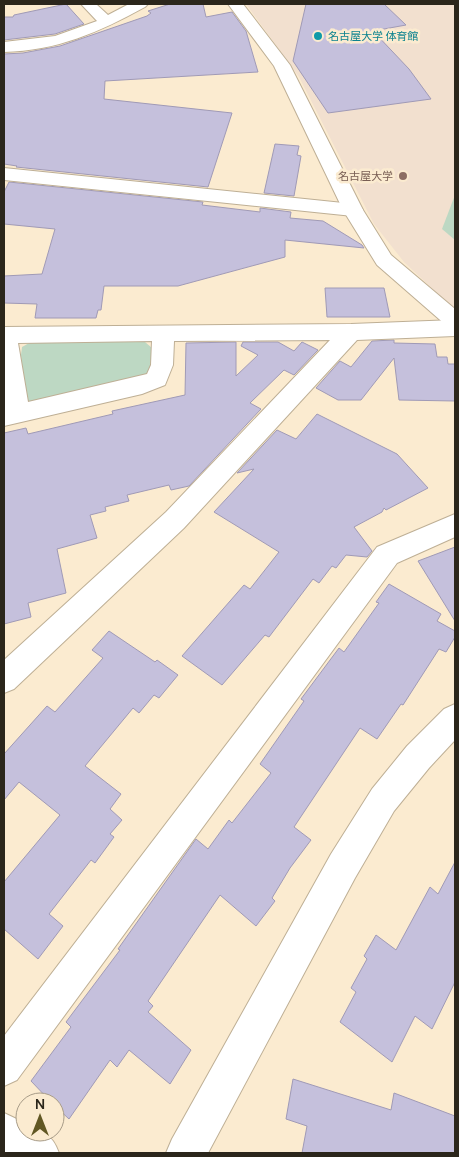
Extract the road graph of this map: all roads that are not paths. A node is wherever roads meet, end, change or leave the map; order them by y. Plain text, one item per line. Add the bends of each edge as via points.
1 (88, 4) edge
2 (140, 4) edge
3 (235, 4) edge
4 (108, 22) junction
5 (4, 47) edge
6 (4, 174) edge
7 (353, 210) junction
8 (455, 321) edge
9 (455, 328) edge
10 (352, 332) junction
11 (163, 334) junction
12 (5, 335) edge
13 (11, 415) edge
14 (455, 525) edge
15 (4, 679) edge
16 (455, 719) edge
17 (4, 1067) edge
18 (4, 1133) edge
19 (38, 1153) edge
20 (186, 1153) edge

1 - 4 street
2 - 4 street
3 - 7 street via 282,65
4 - 5 street via 57,42
6 - 7 street
7 - 8 street via 384,260
9 - 10 street
10 - 11 street
10 - 15 street via 175,520
11 - 12 street
11 - 13 street via 162,365 157,379
12 - 13 street
14 - 17 street via 387,555
16 - 20 street via 383,800
18 - 19 street

